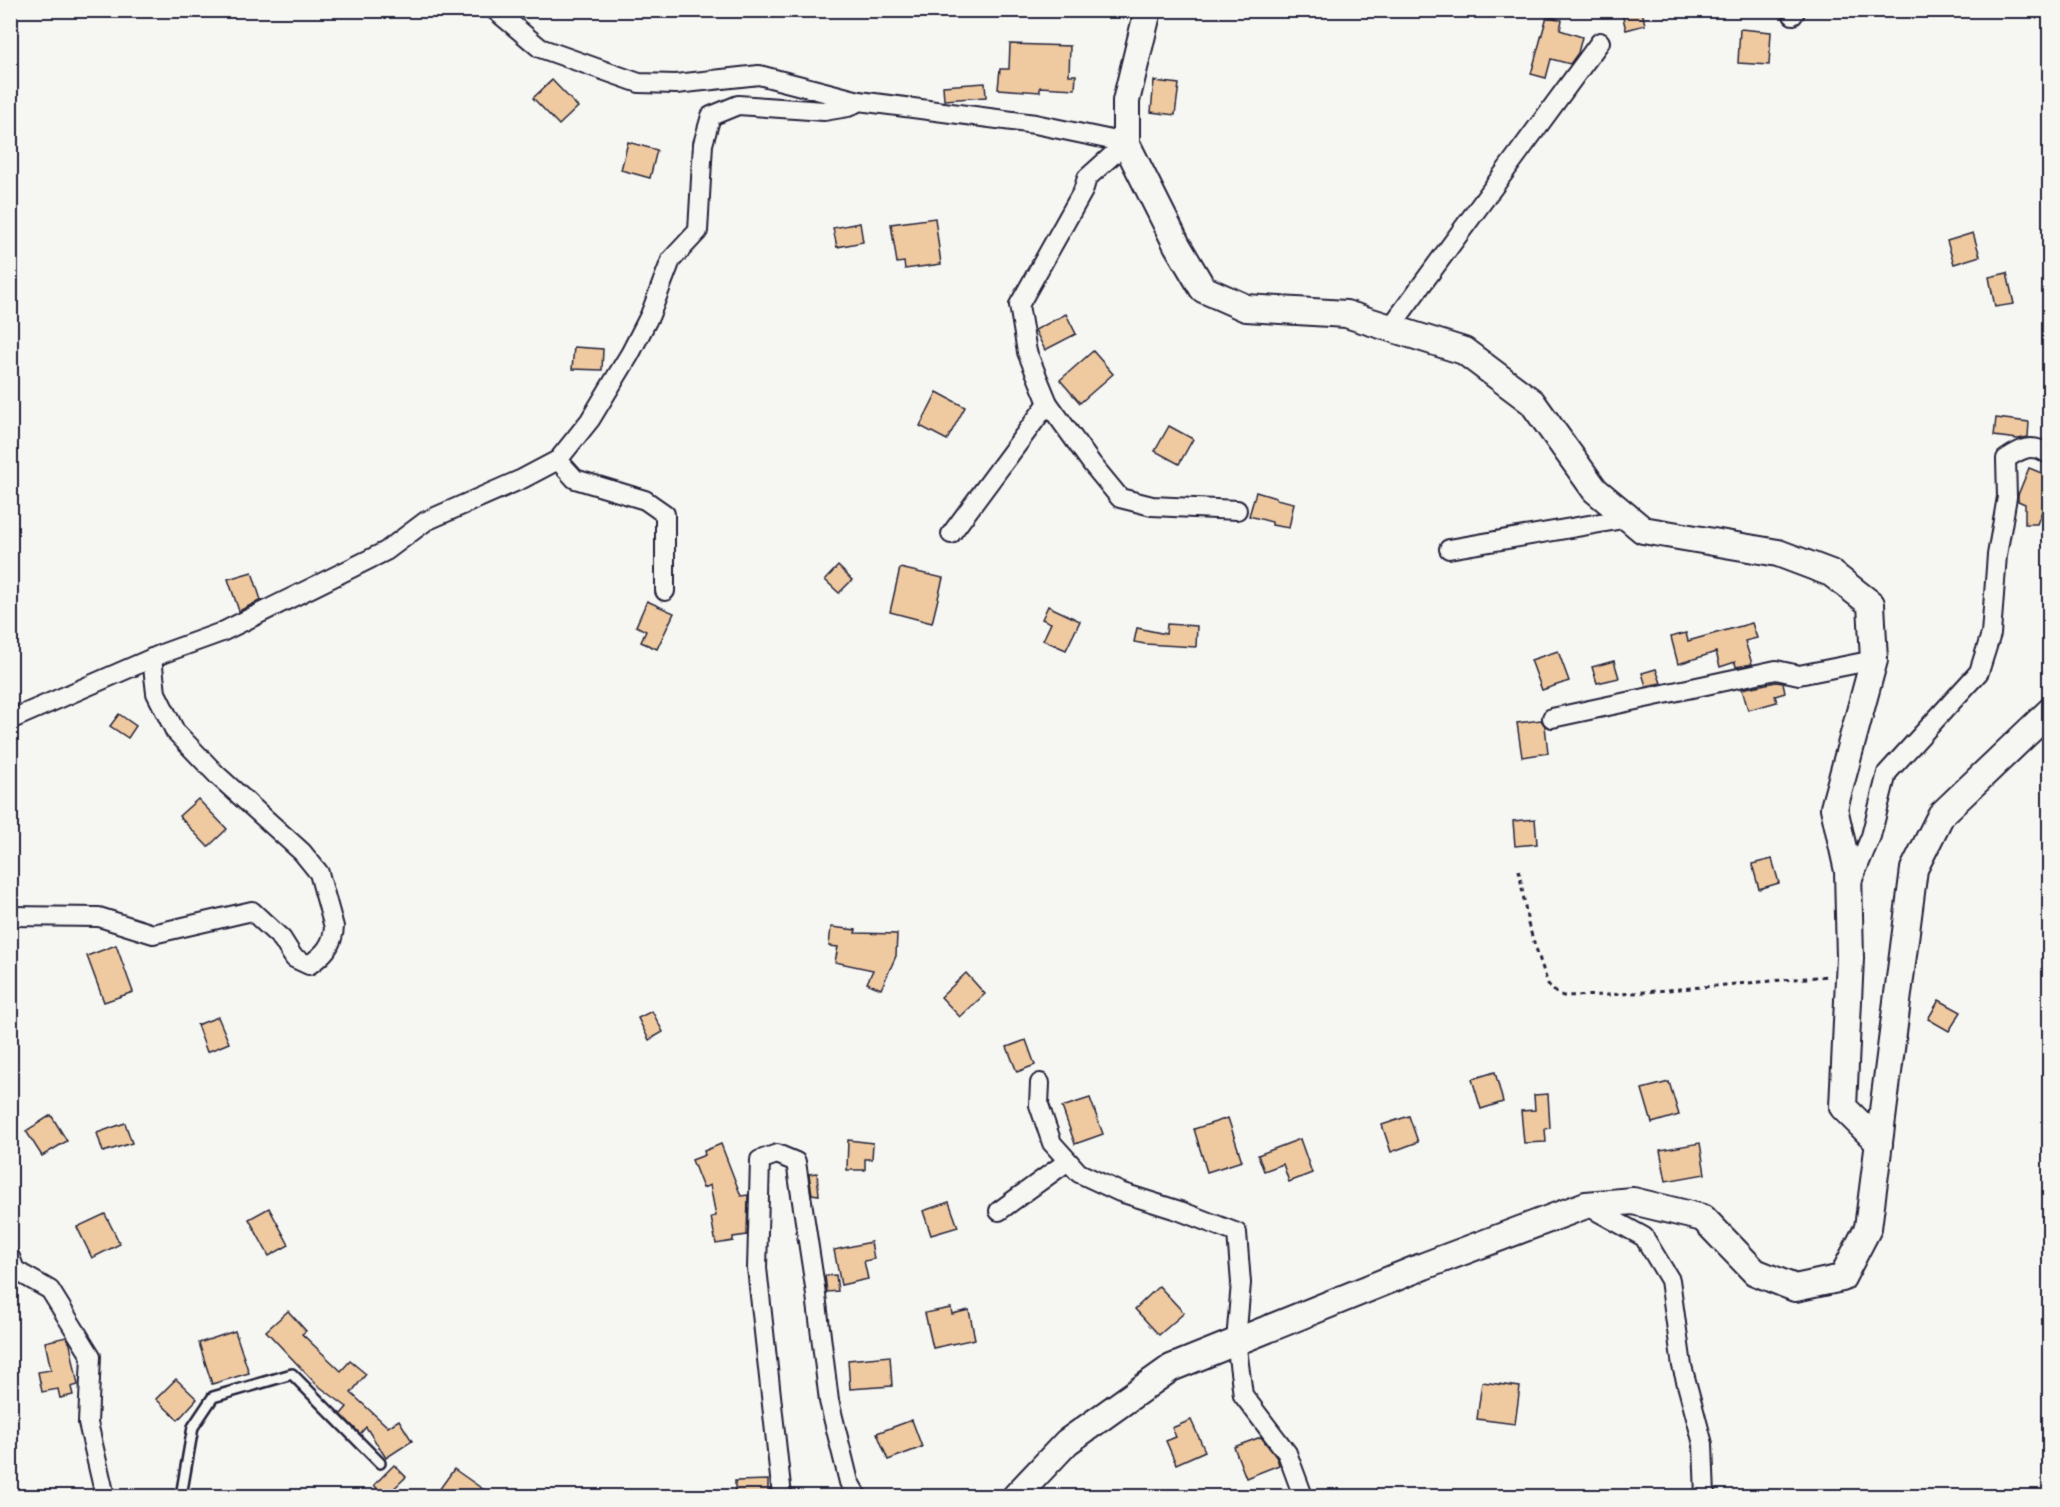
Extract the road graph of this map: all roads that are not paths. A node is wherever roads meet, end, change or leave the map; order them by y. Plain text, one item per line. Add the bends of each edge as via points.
1 (495, 10) edge
2 (1148, 10) edge
3 (1600, 42) dead end
4 (859, 102) junction
5 (1126, 143) junction
6 (1390, 328) junction
7 (1048, 402) junction
8 (2049, 454) edge
9 (558, 460) junction
10 (1237, 510) dead end
11 (1629, 518) junction
12 (951, 534) dead end
13 (1449, 549) dead end
14 (665, 591) dead end
15 (152, 658) junction
16 (1874, 660) junction
17 (2049, 711) edge
18 (1552, 718) dead end
19 (10, 720) edge
20 (1849, 890) junction
21 (10, 916) edge
22 (1040, 1083) dead end
23 (1880, 1143) junction
24 (1068, 1161) junction
25 (1586, 1205) junction
26 (999, 1211) dead end
27 (10, 1257) edge
28 (1236, 1341) junction
29 (380, 1463) dead end
30 (105, 1497) edge
31 (181, 1497) edge
32 (782, 1497) edge
33 (857, 1497) edge
34 (1016, 1497) edge
35 (1303, 1497) edge
36 (1705, 1497) edge

1 - 4 street via 540,48 639,83 676,84 759,75
2 - 5 street via 1126,101
3 - 6 street
4 - 5 street via 1035,124
4 - 9 street via 824,111 738,105 711,116 703,144 698,231 670,260 650,315 630,354 591,420
5 - 6 street via 1203,289 1246,308 1346,314
5 - 7 street via 1087,178 1019,305 1027,352
6 - 11 street via 1464,351 1532,402 1596,490
7 - 10 street via 1120,498 1152,506
7 - 12 street
8 - 20 street via 2022,448 2006,459 2007,497 1997,555 1991,634 1979,672 1887,773 1871,836
9 - 14 street via 575,479 645,500 665,514
9 - 15 street via 426,521 386,551 222,632
11 - 13 street
11 - 16 street via 1643,530 1778,553 1831,573 1871,604
15 - 19 street
15 - 21 street via 156,693 175,731 320,873 334,927 324,954 309,965 294,958 282,939 252,911 153,934 99,917
16 - 18 street via 1799,675 1776,670
16 - 20 street via 1834,808
17 - 23 street via 1941,815 1914,869
20 - 23 street via 1843,1107
22 - 24 street via 1039,1105 1052,1143
23 - 25 street via 1868,1228 1842,1278 1805,1286 1795,1288 1755,1272 1703,1218 1633,1201
24 - 26 street
24 - 28 street via 1079,1173 1120,1192 1236,1233 1241,1283
25 - 28 street
25 - 36 street via 1644,1237 1670,1280 1682,1366 1703,1444
27 - 30 street via 15,1270 50,1290 91,1356 88,1423
28 - 34 street via 1171,1368 1067,1442
28 - 35 street via 1244,1395 1287,1453
29 - 31 lane via 292,1374 213,1397 193,1427
32 - 33 street via 757,1268 760,1160 777,1154 796,1162 829,1401 849,1482

